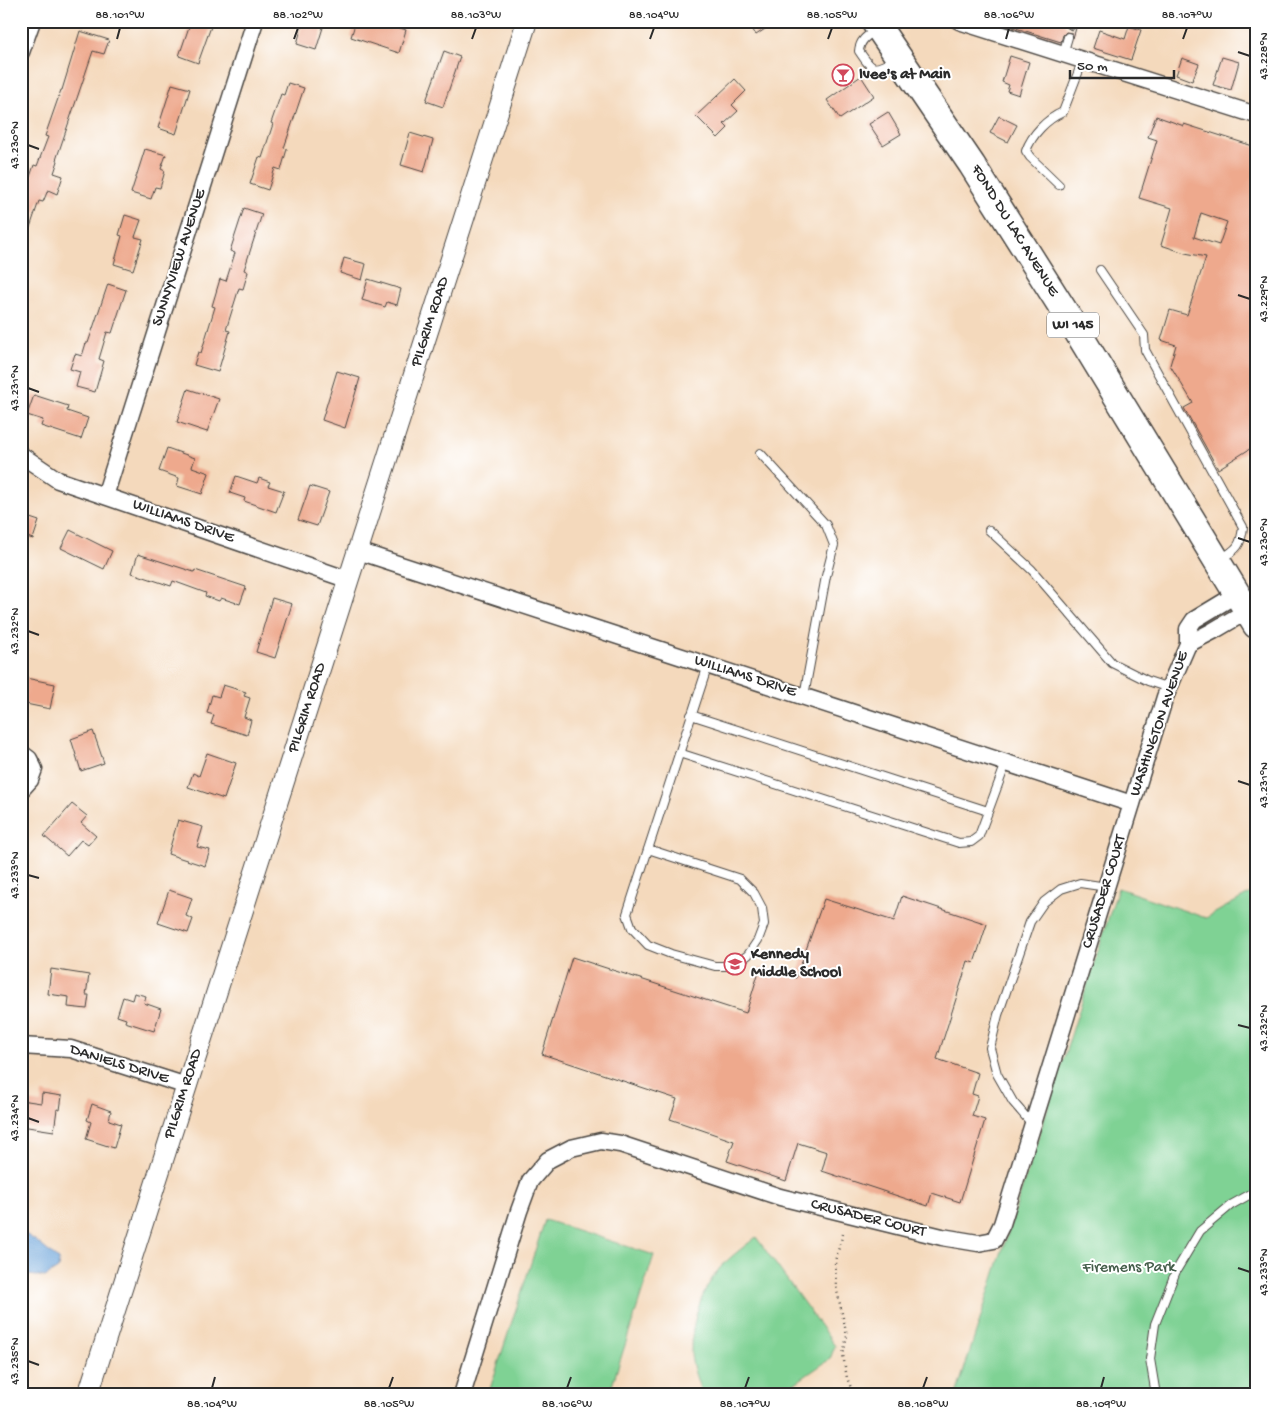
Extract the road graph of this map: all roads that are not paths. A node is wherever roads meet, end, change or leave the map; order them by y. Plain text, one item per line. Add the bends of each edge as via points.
1 (32, 21) edge
2 (255, 21) edge
3 (527, 21) edge
4 (960, 21) edge
5 (877, 25) edge
6 (991, 26) edge
7 (1068, 37) dead end
8 (21, 52) edge
9 (1063, 54) junction
10 (1083, 60) junction
11 (1256, 115) edge
12 (1058, 185) dead end
13 (1100, 270) dead end
14 (760, 453) dead end
15 (21, 455) edge
16 (105, 496) junction
17 (989, 530) dead end
18 (358, 551) junction
19 (1217, 562) junction
20 (349, 580) junction
21 (1247, 610) edge
22 (708, 665) junction
23 (1169, 688) junction
24 (804, 696) junction
25 (692, 715) junction
26 (679, 753) junction
27 (21, 754) edge
28 (1006, 762) junction
29 (21, 790) edge
30 (1132, 804) junction
31 (988, 811) junction
32 (648, 849) junction
33 (1107, 887) junction
34 (21, 1046) edge
35 (187, 1086) junction
36 (1032, 1125) junction
37 (1256, 1190) edge
38 (88, 1395) edge
39 (462, 1395) edge
40 (1156, 1395) edge

1 - 8 street
2 - 16 street, SUNNYVIEW AVENUE
3 - 18 street, PILGRIM ROAD
4 - 6 street
5 - 19 main road, FOND DU LAC AVENUE / WI 145 via 972,165
6 - 9 street
7 - 9 lane
9 - 10 street
10 - 11 street
10 - 12 lane via 1063,112 1038,131 1026,151
13 - 19 lane via 1144,335 1145,350 1243,527 1242,540 1234,552
14 - 24 lane via 826,526 834,545
15 - 16 street, WILLIAMS DRIVE via 58,480
16 - 20 street, WILLIAMS DRIVE
17 - 23 lane via 1032,570 1112,664
18 - 20 street, PILGRIM ROAD
18 - 22 street, WILLIAMS DRIVE
19 - 21 main road, FOND DU LAC AVENUE / WI 145
20 - 35 street, PILGRIM ROAD
21 - 23 street, WASHINGTON AVENUE via 1188,644
22 - 24 street, WILLIAMS DRIVE
22 - 25 lane
23 - 30 street, WASHINGTON AVENUE
24 - 28 street, WILLIAMS DRIVE
25 - 26 lane
25 - 31 lane
26 - 31 lane via 959,843 971,842 979,836
26 - 32 lane
27 - 29 street via 29,759 34,769
28 - 30 street, WILLIAMS DRIVE
28 - 31 lane
30 - 33 street, CRUSADER COURT
32 - 32 lane via 627,914 632,928 648,945 715,966 733,966 748,955 764,924 762,908 754,893 740,879
33 - 36 street, CRUSADER COURT
33 - 36 lane via 1080,883 1061,889 1044,902 1030,922 998,1015 990,1048 997,1074 1013,1102
34 - 35 street, DANIELS DRIVE via 71,1049
35 - 38 street, PILGRIM ROAD
36 - 39 street, CRUSADER COURT via 1002,1224 994,1240 978,1243 780,1197 620,1144 600,1141 571,1148 548,1160 530,1181
37 - 40 lane via 1231,1205 1200,1231 1176,1271 1155,1324 1150,1359

